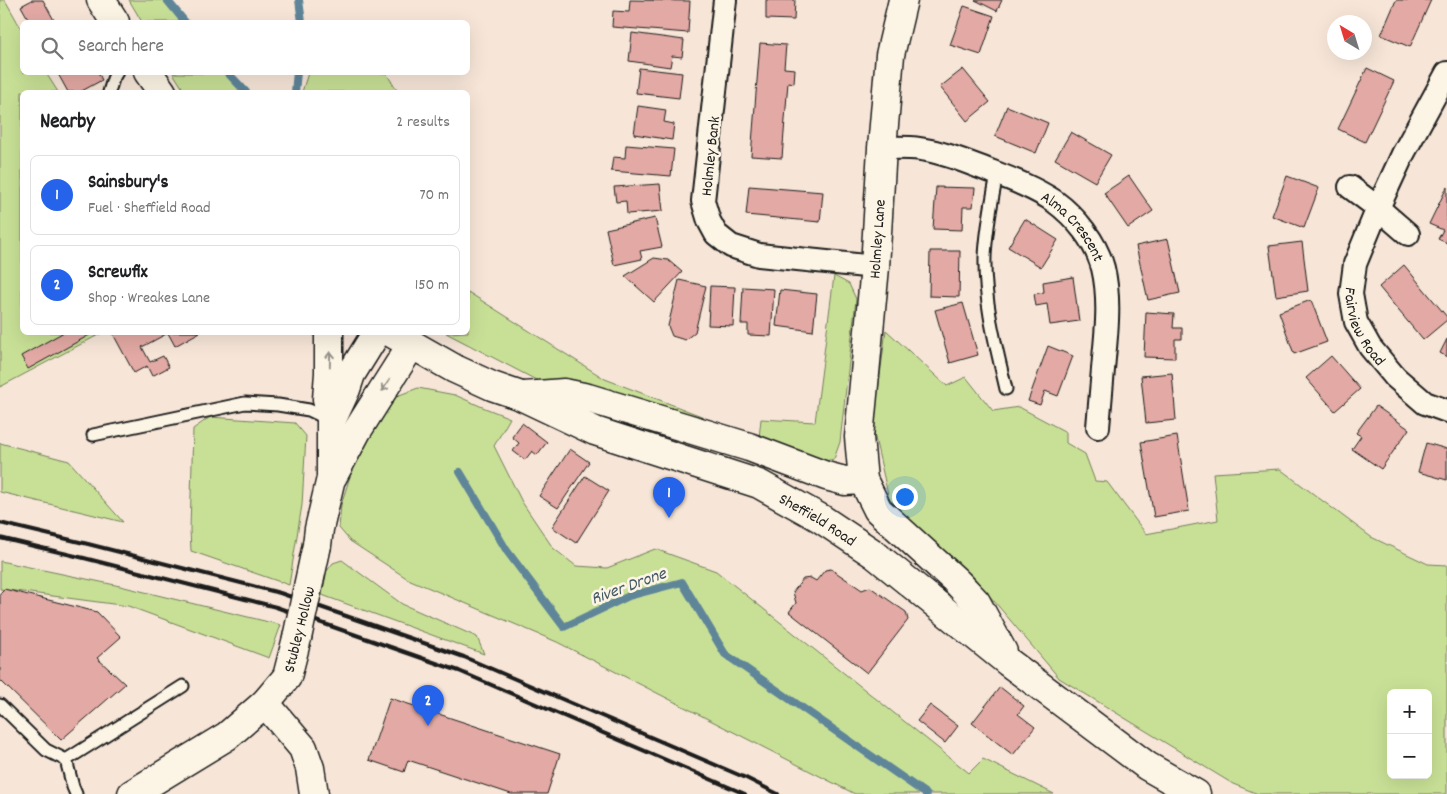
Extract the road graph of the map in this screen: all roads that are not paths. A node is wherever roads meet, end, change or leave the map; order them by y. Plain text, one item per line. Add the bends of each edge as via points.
1 (101, 0) edge
2 (726, 0) edge
3 (903, 0) edge
4 (114, 20) edge
5 (1447, 74) edge
6 (115, 75) edge
7 (150, 75) edge
8 (110, 90) edge
9 (161, 90) edge
10 (882, 148) junction
11 (996, 174) junction
12 (1350, 187) dead end
13 (1378, 208) junction
14 (1408, 234) dead end
15 (875, 268) junction
16 (329, 335) edge
17 (375, 335) edge
18 (401, 338) edge
19 (1006, 389) dead end
20 (521, 396) junction
21 (1447, 412) edge
22 (331, 420) junction
23 (1098, 427) dead end
24 (93, 435) dead end
25 (331, 478) junction
26 (863, 480) junction
27 (1008, 662) junction
28 (183, 686) dead end
29 (265, 703) junction
30 (0, 705) edge
31 (66, 760) junction
32 (76, 794) edge
33 (132, 794) edge
34 (314, 794) edge
35 (1196, 794) edge

1 - 4 main road
2 - 15 street, Holmley Bank via 703,201 716,234 730,246 759,255
3 - 10 main road, Holmley Lane via 890,55
5 - 13 street, Fairview Road
6 - 8 lane
7 - 9 main road
10 - 11 street, Alma Crescent via 920,149 944,154
10 - 15 main road, Holmley Lane
11 - 19 lane via 985,256 986,282 989,312
11 - 23 street, Alma Crescent via 1054,202 1089,237 1099,255 1107,296
12 - 13 street
13 - 14 street
13 - 21 street, Fairview Road via 1355,264 1351,294 1356,322 1370,347 1396,377 1425,403
15 - 26 main road, Holmley Lane via 859,437
22 -> 16 main road, Stubley Hollow via 327,399
17 - 22 main road, Stubley Hollow via 351,374
18 - 20 main road, Sheffield Road via 455,369
18 -> 25 main road, Stubley Hollow via 358,431
20 - 26 main road via 564,394 588,398 749,447 826,476 845,481
20 - 27 main road, Sheffield Road via 595,430 759,484 803,508 874,554
22 - 24 lane via 309,410 246,403
22 - 25 main road, Stubley Hollow
25 - 29 main road, Stubley Hollow, bridge via 287,678
26 - 27 main road, Holmley Lane via 878,510 976,602
27 - 35 main road, Sheffield Road via 1147,766
28 - 31 lane
29 - 33 main road, Stubley Hollow via 227,736
29 - 34 main road via 302,748 310,768
30 - 31 lane via 46,750
31 - 32 lane

